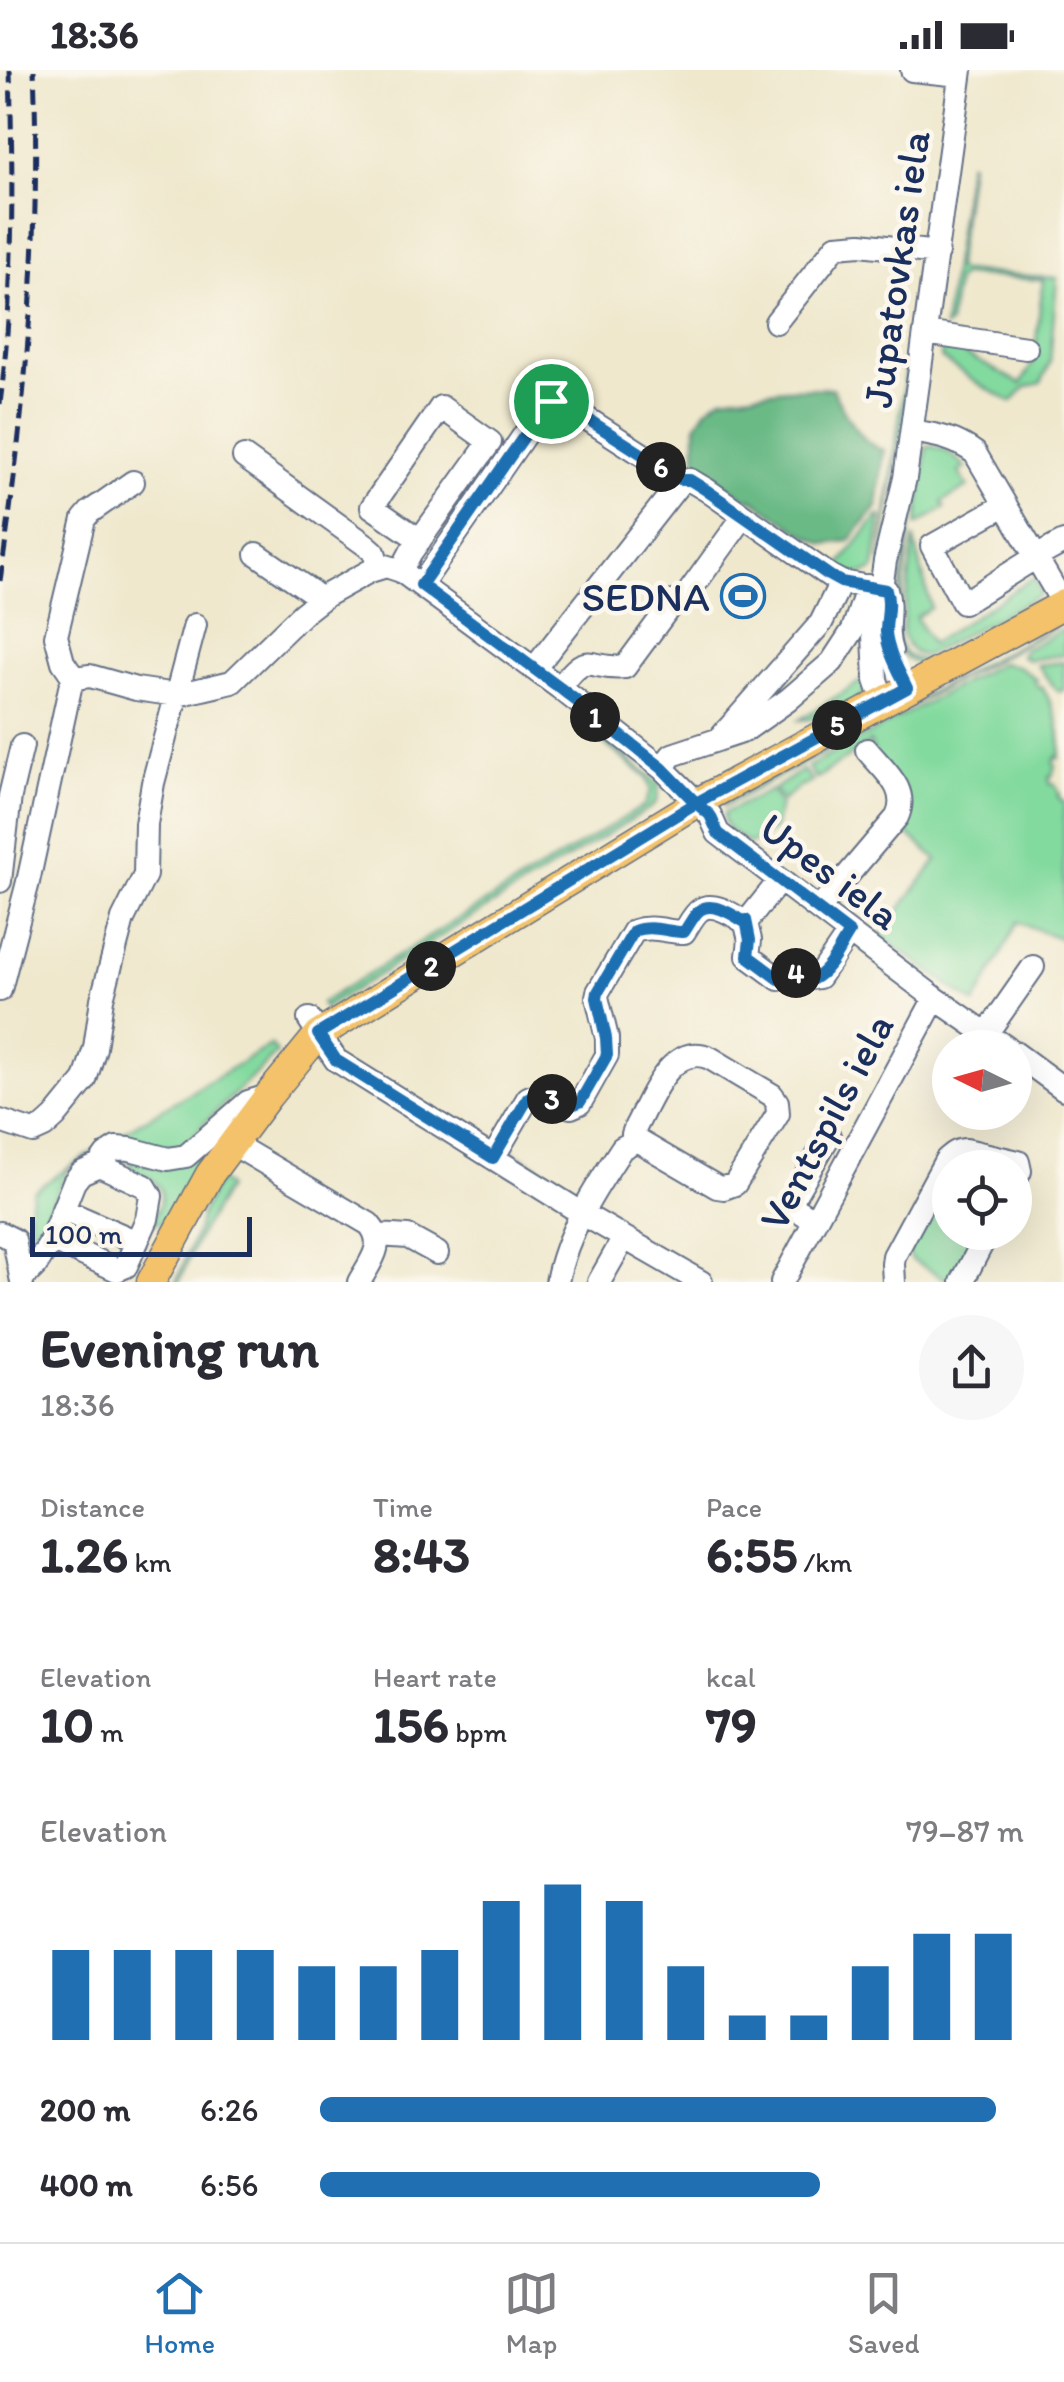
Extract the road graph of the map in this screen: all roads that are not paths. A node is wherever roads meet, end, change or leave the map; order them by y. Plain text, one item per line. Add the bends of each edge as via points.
1 (912, 70) edge
2 (961, 73) edge
3 (937, 253) junction
4 (776, 322) dead end
5 (925, 333) junction
6 (1026, 348) dead end
7 (912, 432) junction
8 (244, 457) dead end
9 (905, 478) junction
10 (682, 480) junction
11 (133, 482) dead end
12 (1004, 504) junction
13 (744, 516) junction
14 (420, 540) junction
15 (1064, 542) edge
16 (257, 554) dead end
17 (1036, 556) junction
18 (390, 569) junction
19 (841, 582) junction
20 (421, 585) junction
21 (874, 587) junction
22 (318, 601) junction
23 (1064, 604) edge
24 (195, 625) dead end
25 (892, 652) junction
26 (534, 669) junction
27 (74, 678) junction
28 (560, 688) junction
29 (895, 694) junction
30 (177, 695) junction
31 (719, 739) junction
32 (22, 746) dead end
33 (867, 750) dead end
34 (662, 768) junction
35 (696, 803) junction
36 (780, 880) junction
37 (0, 881) edge
38 (819, 908) junction
39 (746, 920) junction
40 (849, 933) junction
41 (1032, 967) dead end
42 (0, 990) edge
43 (935, 998) junction
44 (319, 1027) junction
45 (983, 1030) edge
46 (989, 1030) edge
47 (1032, 1065) edge
48 (1064, 1089) edge
49 (268, 1096) junction
50 (0, 1122) edge
51 (829, 1136) dead end
52 (635, 1141) junction
53 (232, 1144) junction
54 (493, 1158) junction
55 (99, 1165) junction
56 (932, 1186) edge
57 (63, 1210) junction
58 (583, 1214) junction
59 (815, 1221) junction
60 (0, 1233) edge
61 (378, 1236) junction
62 (624, 1238) junction
63 (52, 1240) junction
64 (138, 1242) junction
65 (979, 1250) edge
66 (437, 1253) dead end
67 (165, 1270) edge
68 (20, 1271) edge
69 (693, 1280) edge
70 (359, 1282) edge
71 (557, 1282) edge
72 (600, 1282) edge
73 (782, 1282) edge
74 (894, 1282) edge
75 (962, 1282) edge

1 - 2 street
2 - 3 street, Jupatovkas iela
3 - 4 street via 836,246
3 - 5 street, Jupatovkas iela
5 - 6 street
5 - 7 street, Jupatovkas iela
7 - 9 street, Jupatovkas iela
7 - 12 street via 948,437 975,453
8 - 18 street, Upes iela
9 - 21 street, Jupatovkas iela
9 - 25 street, Jupatovkas iela
10 - 13 street
10 - 20 street via 551,401
10 - 26 street
11 - 27 street via 84,520 56,636
12 - 17 street
12 - 17 street via 932,546 963,603
13 - 19 street
13 - 28 street via 626,667 582,664
14 - 14 street via 490,442 442,407 372,506
14 - 18 street
15 - 17 street
16 - 22 street
17 - 23 street
18 - 20 street, Upes iela
18 - 22 street via 348,582
19 - 21 street
19 - 31 street via 821,624
20 - 26 street, Upes iela
21 - 25 street via 888,595
21 - 29 street, Jupatovkas iela via 876,683
21 - 31 street via 832,662 744,730
22 - 30 street via 232,682
23 - 29 main road
24 - 30 street
25 - 29 street, Jupatovkas iela
26 - 28 street, Upes iela
27 - 30 street
27 - 42 street
28 - 34 street, Upes iela
29 - 35 main road
30 - 50 street via 153,782 145,875 123,919 86,1080 44,1127 33,1132
31 - 34 street via 672,755
32 - 37 street
33 - 38 street via 899,789 902,807
34 - 35 street, Upes iela
35 - 36 street, Upes iela via 718,833
35 - 44 main road
36 - 38 street, Upes iela
36 - 39 street
38 - 40 street, Upes iela
39 - 40 street via 748,956 779,979 800,972 819,977
39 - 54 street via 706,907 684,932 634,931 598,992 607,1055 580,1102 567,1107 544,1094 528,1098
40 - 43 street, Upes iela
41 - 46 street
43 - 45 street, Upes iela
43 - 59 street, Ventspils iela
44 - 49 main road
44 - 54 street via 336,1060
47 - 48 street
49 - 53 main road
49 - 55 street via 248,1102 186,1156 168,1159 116,1148
51 - 59 street via 793,1198 794,1208
52 - 52 street via 717,1187 731,1186 778,1114 777,1102 703,1054 681,1058 664,1075 636,1126
52 - 58 street via 622,1148
53 - 61 street via 369,1224
53 - 67 main road via 210,1174
54 - 58 street
55 - 57 street via 74,1182
55 - 64 street via 149,1190 151,1206
56 - 74 street via 894,1256
57 - 63 street
57 - 64 street
58 - 62 street
58 - 71 street via 561,1257
59 - 73 street, Ventspils iela
60 - 68 street via 14,1240
61 - 66 street via 408,1237
61 - 70 street
62 - 69 street
62 - 72 street
63 - 64 street via 118,1270
63 - 68 street via 28,1273
65 - 75 street

